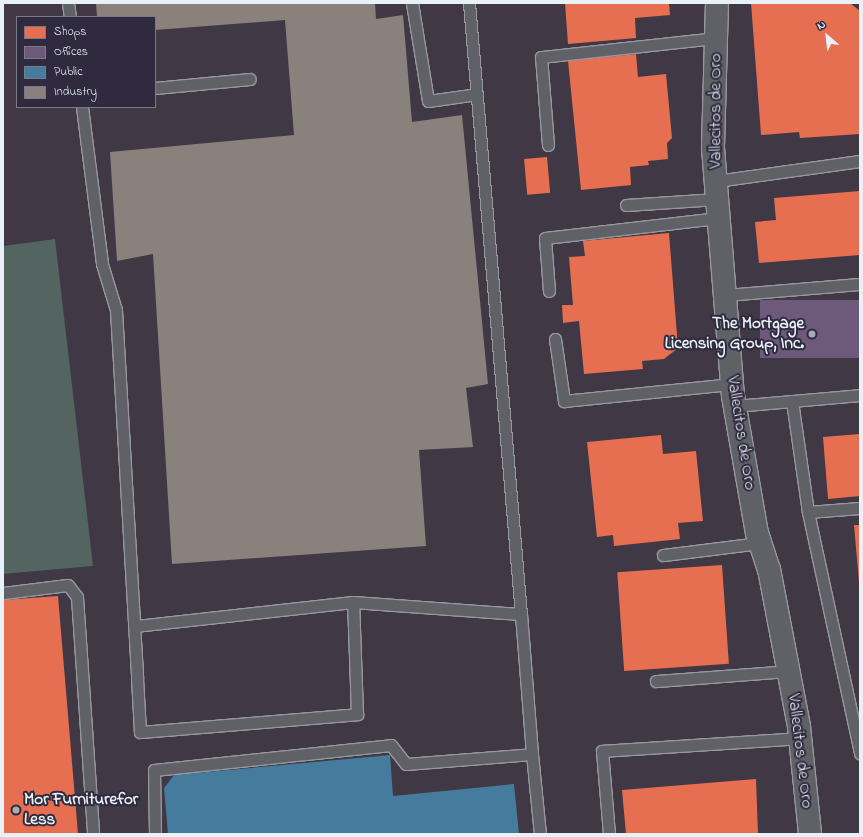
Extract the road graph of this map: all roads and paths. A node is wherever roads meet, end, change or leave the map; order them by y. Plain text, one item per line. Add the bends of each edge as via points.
1 (68, 3) edge
2 (412, 3) edge
3 (469, 3) edge
4 (717, 3) edge
5 (70, 16) edge
6 (716, 38) junction
7 (250, 79) dead end
8 (156, 88) edge
9 (477, 94) junction
10 (82, 108) edge
11 (548, 146) dead end
12 (860, 161) edge
13 (717, 200) junction
14 (626, 205) dead end
15 (860, 284) edge
16 (549, 291) dead end
17 (725, 295) junction
18 (555, 339) dead end
19 (732, 384) junction
20 (860, 395) edge
21 (792, 401) junction
22 (735, 406) junction
23 (860, 508) edge
24 (808, 512) junction
25 (760, 543) junction
26 (663, 555) dead end
27 (3, 593) edge
28 (353, 602) junction
29 (521, 614) junction
30 (134, 626) junction
31 (789, 671) junction
32 (656, 681) dead end
33 (801, 738) junction
34 (860, 753) edge
35 (532, 754) junction
36 (93, 834) edge
37 (155, 834) edge
38 (540, 834) edge
39 (609, 834) edge
40 (810, 834) edge

1 - 5 lane
2 - 9 lane via 428,101
3 - 9 lane
4 - 6 street, Vallecitos de Oro
6 - 11 lane via 541,57
6 - 13 street, Vallecitos de Oro via 714,148
7 - 8 lane
9 - 29 lane
10 - 30 lane via 102,264 116,310
12 - 13 lane
13 - 14 lane
13 - 16 lane via 545,238
13 - 17 street, Vallecitos de Oro
15 - 17 lane
17 - 19 street, Vallecitos de Oro
18 - 19 lane via 564,401
19 - 22 street, Vallecitos de Oro
20 - 21 lane
21 - 22 lane
21 - 24 lane
22 - 25 street, Vallecitos de Oro
23 - 24 lane
24 - 34 lane
25 - 26 lane
25 - 31 street, Vallecitos de Oro via 770,569
27 - 36 lane via 68,586 77,597
28 - 29 lane
28 - 30 lane
28 - 30 lane via 357,714 140,732
29 - 35 lane
31 - 32 lane
31 - 33 street, Vallecitos de Oro
33 - 39 lane via 602,751
33 - 40 street, Vallecitos de Oro
35 - 37 lane via 406,764 391,745 154,770
35 - 38 lane

